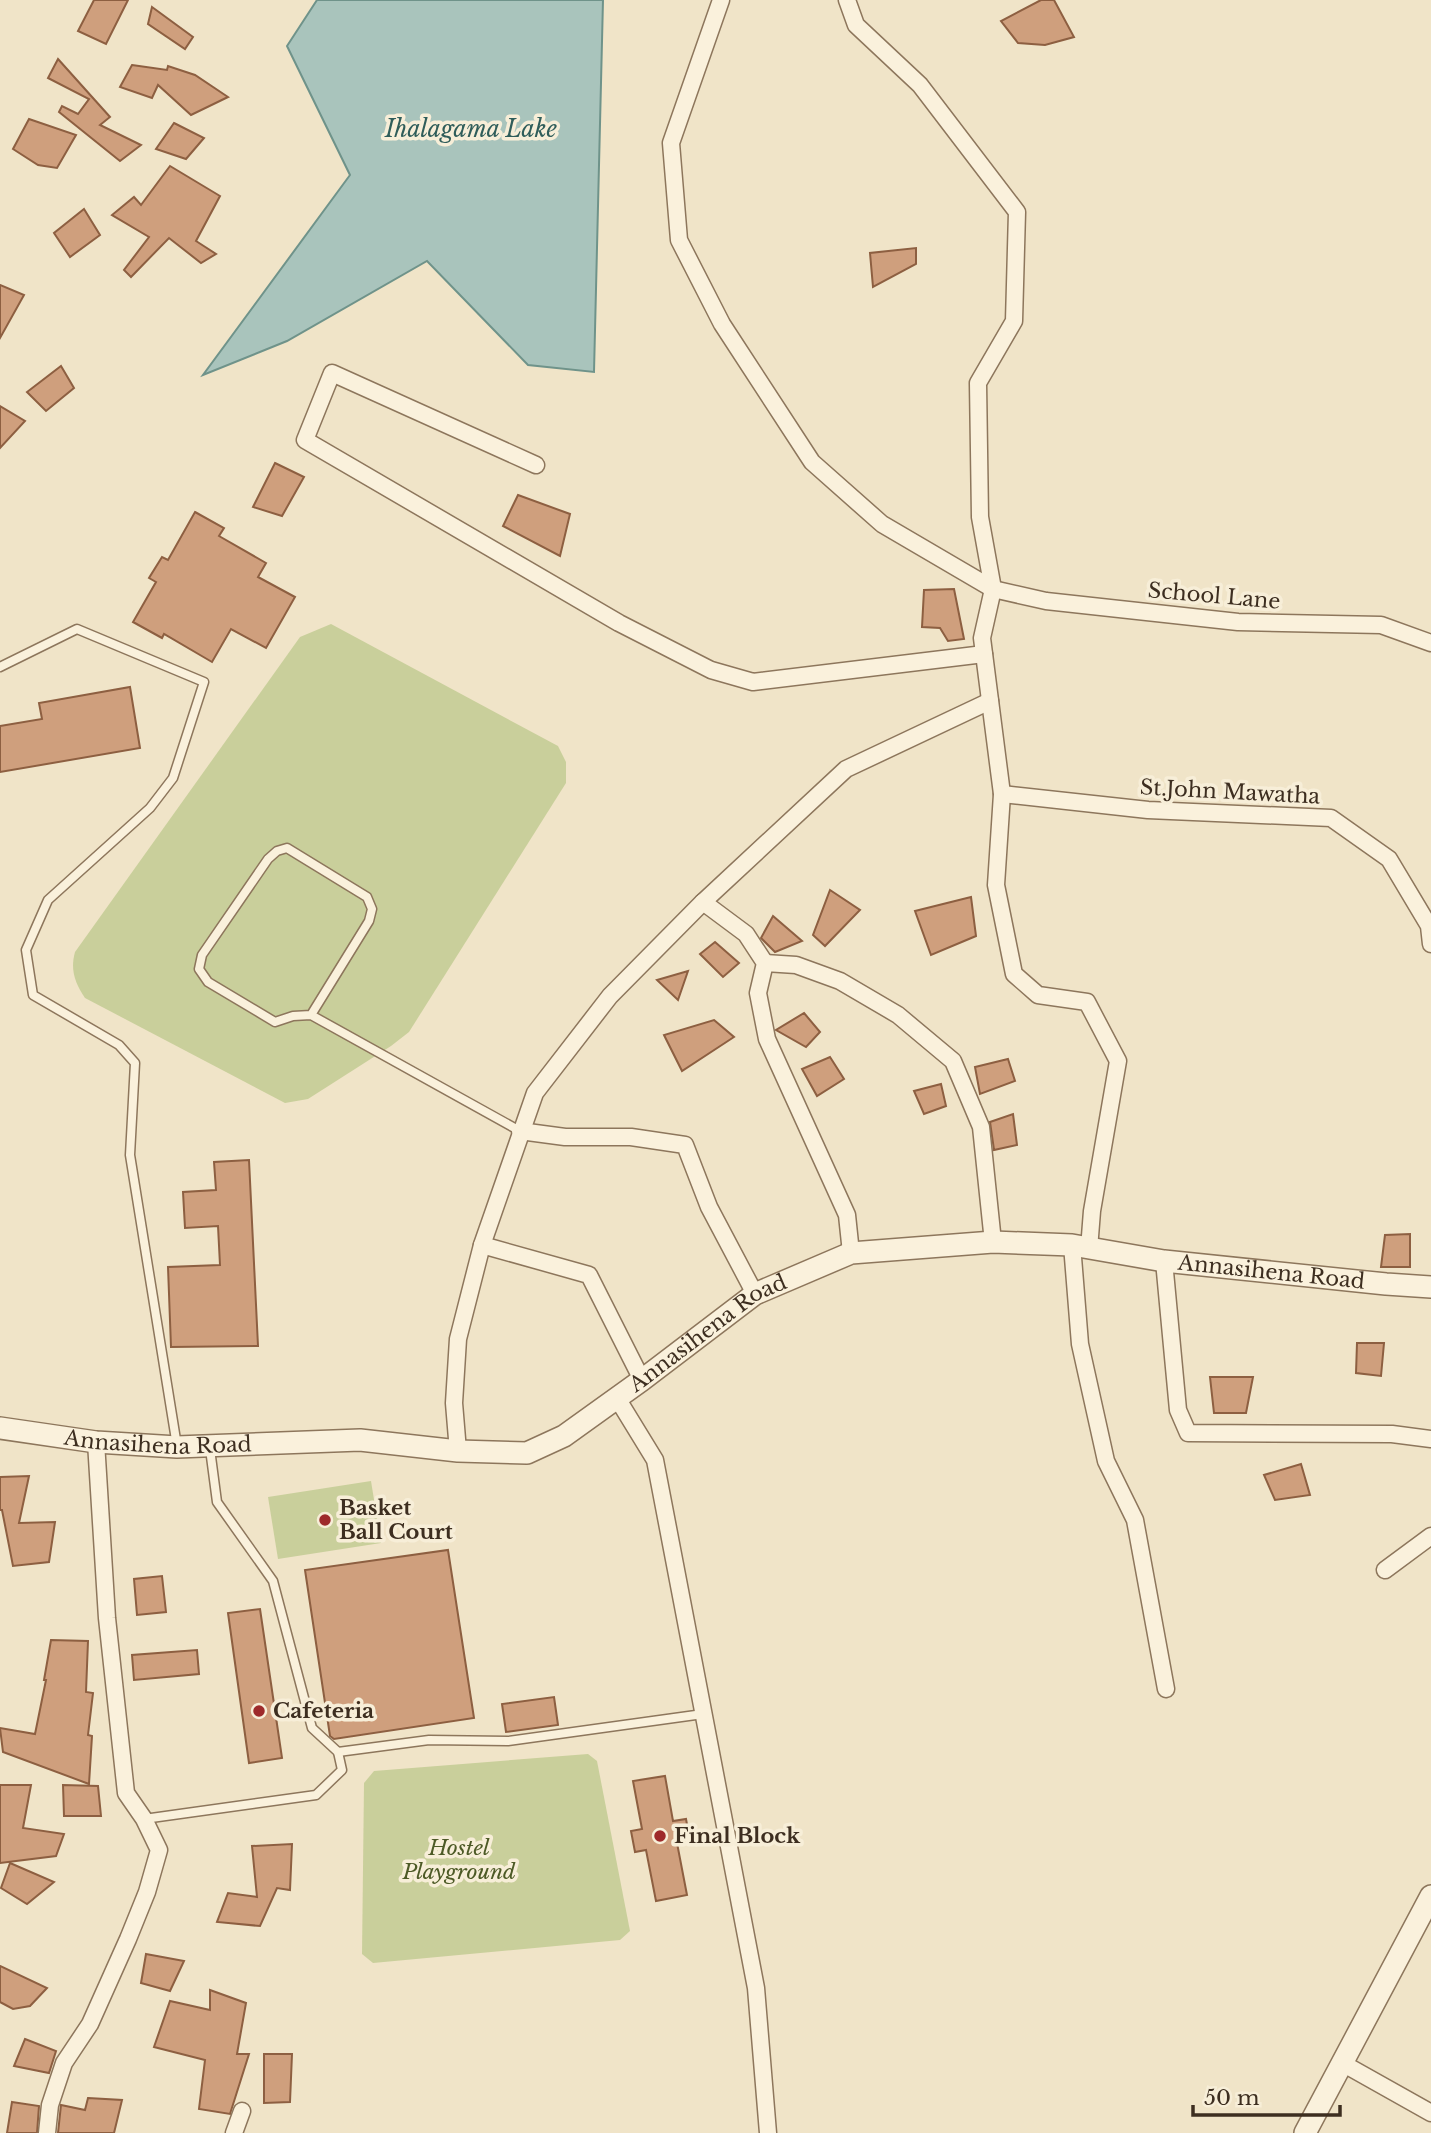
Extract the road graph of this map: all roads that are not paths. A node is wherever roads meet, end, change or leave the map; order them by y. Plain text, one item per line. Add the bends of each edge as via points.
1 (721, 0) edge
2 (847, 0) edge
3 (536, 465) dead end
4 (993, 589) junction
5 (1431, 643) edge
6 (984, 654) junction
7 (0, 667) edge
8 (990, 701) junction
9 (1002, 794) junction
10 (704, 902) junction
11 (1431, 944) edge
12 (765, 963) junction
13 (310, 1015) junction
14 (520, 1131) junction
15 (993, 1242) junction
16 (482, 1245) junction
17 (1080, 1247) junction
18 (851, 1253) junction
19 (1164, 1261) junction
20 (1431, 1287) edge
21 (755, 1294) junction
22 (642, 1380) junction
23 (617, 1398) junction
24 (0, 1427) edge
25 (1431, 1438) edge
26 (96, 1442) junction
27 (209, 1446) junction
28 (177, 1447) junction
29 (457, 1451) junction
30 (1431, 1536) edge
31 (1385, 1570) dead end
32 (1166, 1689) dead end
33 (704, 1714) junction
34 (338, 1752) junction
35 (144, 1819) junction
36 (1431, 1896) edge
37 (1342, 2063) junction
38 (242, 2111) dead end
39 (1431, 2113) edge
40 (47, 2133) edge
41 (234, 2133) edge
42 (768, 2133) edge
43 (1305, 2133) edge

1 - 4 street, School Lane via 671,143 679,240 722,324 812,462 882,524
2 - 4 street via 856,25 920,85 1017,212 1014,321 978,383 980,517
3 - 6 street via 332,373 305,440 618,623 710,670 753,682
4 - 5 street, School Lane via 1046,601 1238,622 1381,625
4 - 6 street via 982,638
6 - 8 street
7 - 28 lane via 77,629 204,682 173,778 150,808 48,900 26,950 33,995 119,1045 135,1063 130,1155
8 - 9 street
8 - 10 street via 846,769
9 - 11 street, St.John Mawatha via 1148,810 1331,818 1389,859 1429,926
9 - 17 street via 996,884 1014,974 1038,995 1087,1002 1118,1061 1092,1211
10 - 12 street via 746,934
10 - 14 street via 610,996 535,1093
12 - 15 street via 796,965 840,981 898,1015 953,1061 981,1127
12 - 18 street via 758,993 767,1040 847,1215
13 - 13 lane via 372,909 367,897 287,848 268,859 202,955 199,970 208,982 275,1022
13 - 14 lane
14 - 16 street
14 - 21 street via 631,1136 685,1145 709,1208
15 - 17 street, Annasihena Road
15 - 18 street, Annasihena Road
16 - 22 street via 589,1275
16 - 29 street via 458,1339
17 - 19 street, Annasihena Road
17 - 32 street via 1080,1344 1106,1461 1135,1520
18 - 21 street, Annasihena Road
19 - 20 street, Annasihena Road
19 - 25 street via 1178,1410 1188,1433
21 - 22 street, Annasihena Road
22 - 23 street, Annasihena Road
23 - 29 street, Annasihena Road via 564,1436 527,1453
23 - 33 street via 655,1460
24 - 26 street, Annasihena Road
26 - 28 street, Annasihena Road
26 - 35 street via 107,1618 126,1793
27 - 28 street, Annasihena Road
27 - 29 street, Annasihena Road via 360,1440
27 - 34 lane via 217,1502 273,1581 312,1728
30 - 31 street
33 - 34 lane via 508,1741 429,1740
33 - 42 street via 756,1989
34 - 35 lane via 342,1770 316,1795
35 - 40 street via 159,1850 147,1892 90,2024 64,2063 50,2105
36 - 37 street
37 - 39 street
37 - 43 street
38 - 41 street

